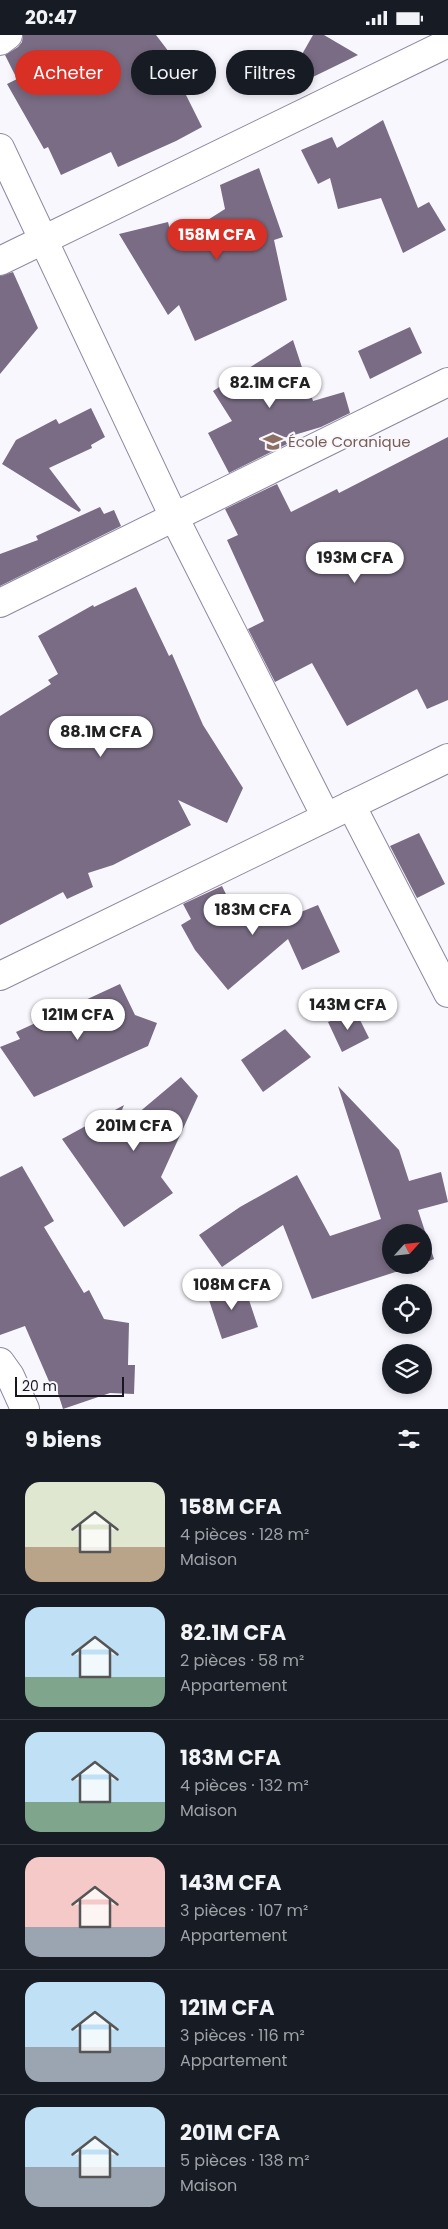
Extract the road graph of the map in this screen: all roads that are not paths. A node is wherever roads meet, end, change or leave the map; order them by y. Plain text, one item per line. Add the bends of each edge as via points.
1 (8, 35) edge
2 (0, 41) edge
3 (448, 43) edge
4 (0, 148) edge
5 (43, 240) junction
6 (0, 261) edge
7 (448, 382) edge
8 (174, 517) junction
9 (0, 603) edge
10 (448, 758) edge
11 (351, 805) junction
12 (326, 817) junction
13 (0, 976) edge
14 (448, 993) edge
15 (0, 1362) edge
16 (25, 1409) edge

1 - 2 street
3 - 5 street
4 - 5 street
5 - 6 street
5 - 8 street
7 - 8 street
8 - 9 street
8 - 12 street
10 - 11 street
11 - 12 street
11 - 14 street
12 - 13 street
15 - 16 street

